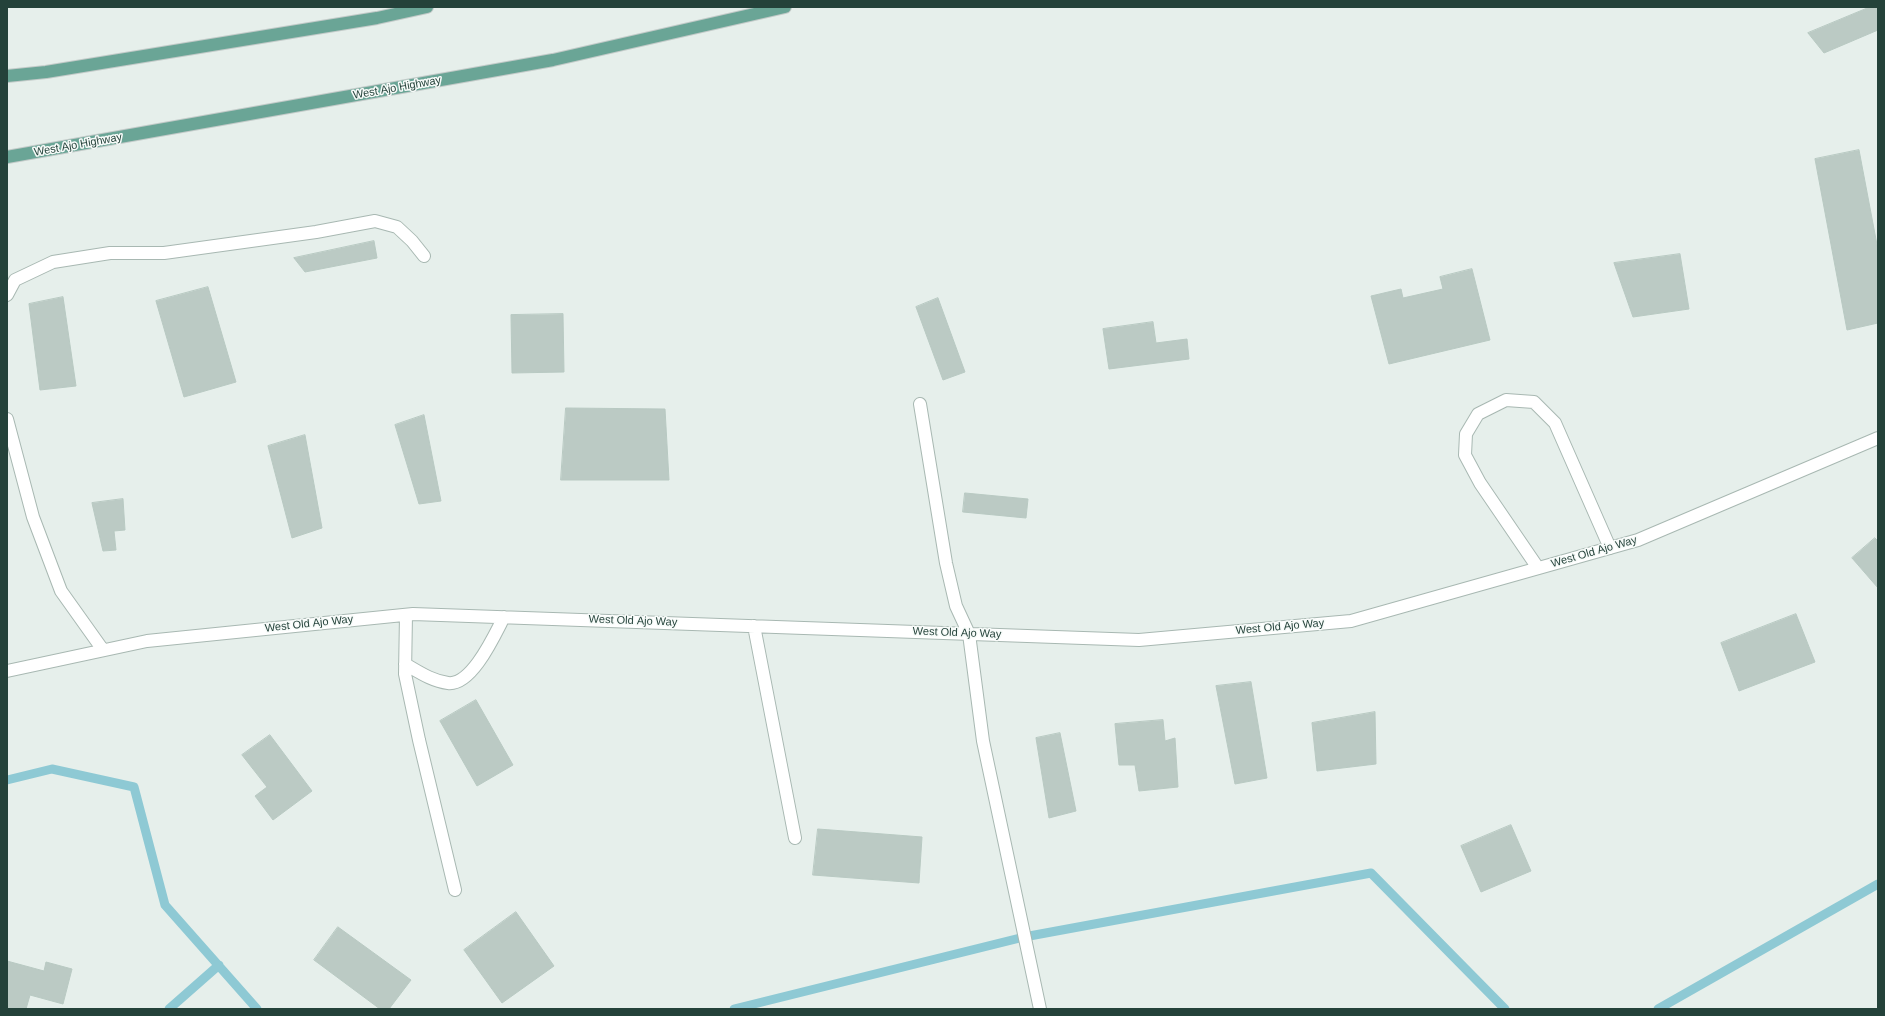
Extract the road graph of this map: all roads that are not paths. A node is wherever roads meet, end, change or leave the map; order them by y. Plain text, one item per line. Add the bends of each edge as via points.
1 (427, 7) edge
2 (785, 7) edge
3 (7, 76) edge
4 (7, 158) edge
5 (424, 256) dead end
6 (7, 295) edge
7 (920, 404) dead end
8 (7, 419) edge
9 (1878, 438) edge
10 (1610, 548) junction
11 (1538, 568) junction
12 (406, 615) junction
13 (504, 617) junction
14 (754, 626) junction
15 (969, 634) junction
16 (103, 650) junction
17 (405, 664) junction
18 (7, 671) edge
19 (795, 838) dead end
20 (454, 890) dead end
21 (1040, 1009) edge

1 - 3 main road via 370,19 53,71
2 - 4 main road, West Ajo Highway via 553,60
5 - 6 street via 397,227 375,221 316,232 164,253 110,253 53,262 15,280
7 - 15 street via 946,563 956,606
8 - 16 street via 33,517 61,591
9 - 10 street, West Old Ajo Way via 1638,540
10 - 11 street, West Old Ajo Way
10 - 11 street via 1555,423 1534,402 1506,400 1478,414 1466,434 1465,455 1480,483
11 - 15 street, West Old Ajo Way via 1351,621 1139,640
12 - 13 street, West Old Ajo Way
12 - 16 street, West Old Ajo Way via 147,641
12 - 17 street
13 - 14 street, West Old Ajo Way
13 - 17 street via 489,646 471,672 462,679 450,683 436,680
14 - 15 street, West Old Ajo Way
14 - 19 street
15 - 21 street via 983,741
16 - 18 street, West Old Ajo Way
17 - 20 street via 419,740

